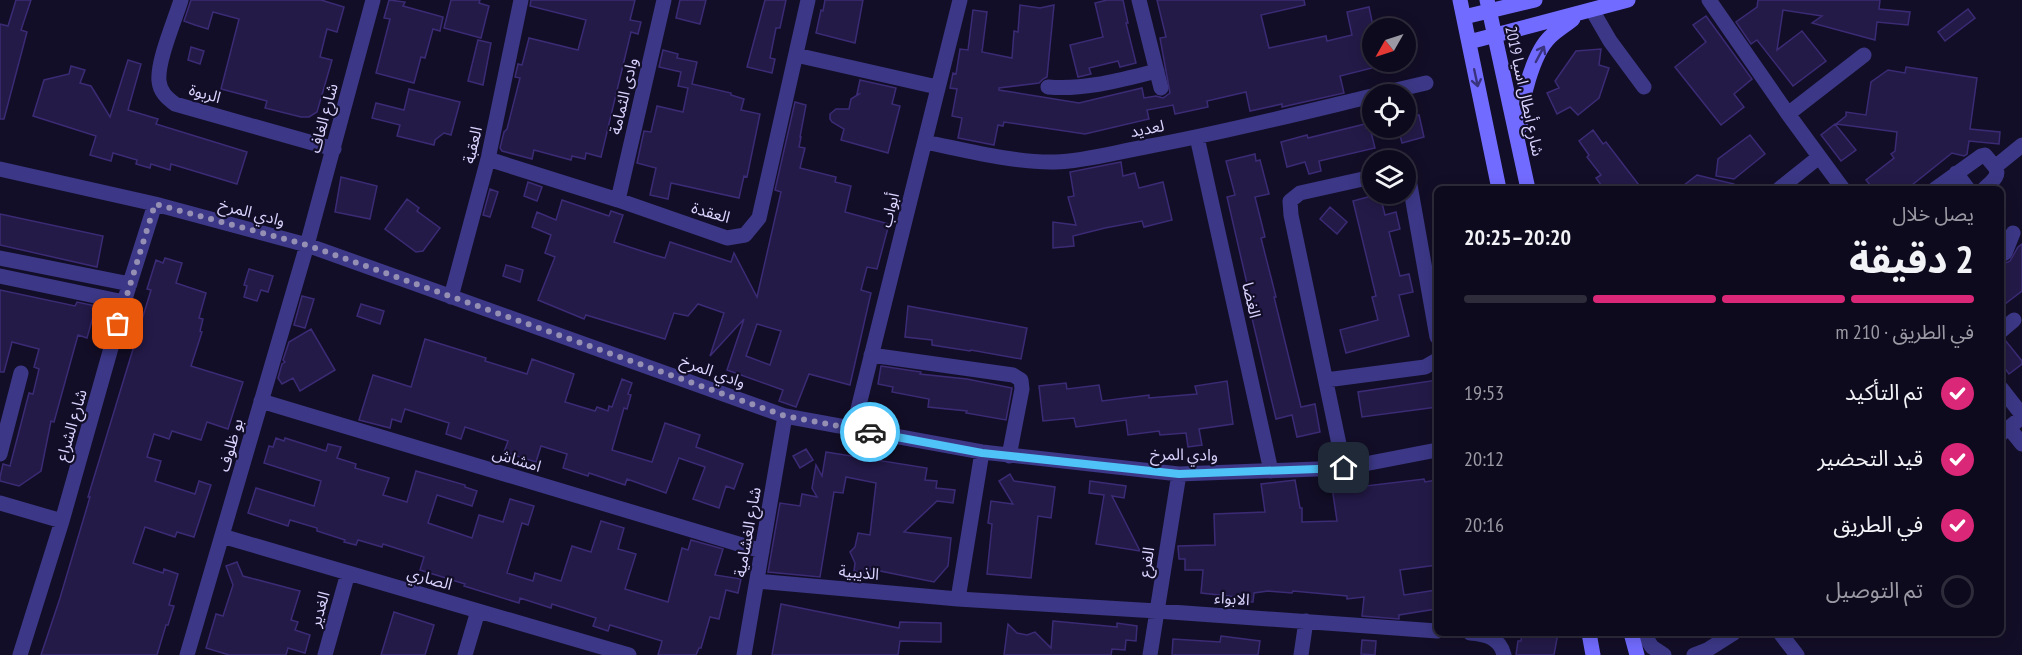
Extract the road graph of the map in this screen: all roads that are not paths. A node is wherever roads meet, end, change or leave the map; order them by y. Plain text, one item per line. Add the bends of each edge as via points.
1 (181, 0) edge
2 (373, 0) edge
3 (521, 0) edge
4 (664, 0) edge
5 (808, 0) edge
6 (960, 0) edge
7 (1139, 0) edge
8 (1460, 0) edge
9 (1535, 0) edge
10 (1628, 0) edge
11 (1709, 0) edge
12 (1488, 6) edge
13 (1586, 12) junction
14 (1464, 17) junction
15 (1495, 36) junction
16 (1469, 42) junction
17 (796, 55) junction
18 (1864, 55) dead end
19 (1157, 71) junction
20 (1426, 83) dead end
21 (1416, 85) edge
22 (938, 87) junction
23 (1048, 87) dead end
24 (1644, 87) dead end
25 (1161, 88) dead end
26 (1362, 98) edge
27 (1788, 114) junction
28 (1197, 137) junction
29 (925, 142) junction
30 (2022, 145) edge
31 (334, 149) junction
32 (1520, 151) junction
33 (1819, 157) junction
34 (488, 159) junction
35 (1995, 167) junction
36 (0, 169) edge
37 (1956, 173) junction
38 (1362, 179) edge
39 (1498, 186) edge
40 (1527, 186) edge
41 (1783, 186) edge
42 (1841, 186) edge
43 (1939, 186) edge
44 (1966, 186) edge
45 (1987, 186) edge
46 (618, 200) junction
47 (155, 204) junction
48 (1413, 204) edge
49 (2013, 233) dead end
50 (307, 245) junction
51 (2004, 254) edge
52 (0, 258) edge
53 (30, 264) junction
54 (74, 272) junction
55 (0, 276) edge
56 (27, 282) junction
57 (130, 284) junction
58 (70, 291) junction
59 (451, 297) junction
60 (124, 302) junction
61 (1434, 320) edge
62 (2014, 320) dead end
63 (2004, 328) edge
64 (871, 355) junction
65 (1434, 362) edge
66 (21, 373) dead end
67 (1326, 380) junction
68 (2004, 391) edge
69 (261, 401) junction
70 (785, 416) junction
71 (2022, 416) edge
72 (853, 429) junction
73 (2005, 431) edge
74 (2022, 444) edge
75 (1434, 451) edge
76 (982, 453) junction
77 (0, 454) edge
78 (1009, 456) junction
79 (1344, 468) junction
80 (1271, 471) junction
81 (1179, 474) junction
82 (0, 503) edge
83 (63, 521) junction
84 (222, 536) junction
85 (762, 551) junction
86 (348, 573) junction
87 (757, 581) junction
88 (958, 599) junction
89 (1157, 610) junction
90 (478, 611) junction
91 (1306, 621) junction
92 (1434, 631) edge
93 (1487, 636) edge
94 (1590, 636) edge
95 (1633, 636) edge
96 (1645, 636) edge
97 (1729, 636) edge
98 (1739, 636) edge
99 (1782, 636) edge
100 (604, 652) edge
101 (20, 655) edge
102 (187, 655) edge
103 (325, 655) edge
104 (465, 655) edge
105 (629, 655) edge
106 (744, 655) edge
107 (1149, 655) edge
108 (1301, 655) edge
109 (1504, 655) edge
110 (1593, 655) edge
111 (1637, 655) edge
112 (1664, 655) edge
113 (1694, 655) edge
114 (1719, 655) edge
115 (1797, 655) edge

1 - 31 street, الربوة via 163,58 159,81 164,95 175,104
2 - 31 street, شارع الغاف
3 - 34 street, العقبة
4 - 46 street, وادى الثمامة
5 - 17 street, العقدة
6 - 22 street, أبواب
7 - 19 street
8 - 14 main road
9 - 12 main road
10 - 13 main road
11 - 27 street
12 - 14 main road
12 - 15 main road, شارع أبطال اسيا 2019
13 - 15 main road
13 - 24 street
32 -> 13 main road via 1522,106 1536,61 1549,38
14 - 16 main road
15 - 16 main road
15 - 32 main road, شارع أبطال اسيا 2019
16 -> 39 main road
17 - 22 street
17 - 46 street, العقدة via 759,218 745,235 727,238
18 - 27 street
19 - 23 street via 1090,87
19 - 25 street
20 - 21 street
22 - 29 street, أبواب
26 - 28 street, لعديد
27 - 33 street
28 - 29 street, لعديد via 1054,162
28 - 80 street, الغضا
29 - 64 street, أبواب
30 - 35 street
31 - 50 street, شارع الغاف
32 - 40 main road, شارع أبطال اسيا 2019
33 - 41 street
33 - 42 street
34 - 46 street, العقدة
34 - 59 street, العقبة
35 - 37 street via 1983,155
35 - 45 street via 1998,173
36 - 47 street, وادي المرخ
37 - 43 street
37 - 44 street
38 - 67 street via 1300,193 1290,201
47 - 50 street, وادي المرخ
47 - 57 street, شارع الشراع
48 - 61 street
49 - 51 street
50 - 59 street, وادي المرخ
50 - 69 street, بو ظلوف
52 - 53 street
53 - 54 street
53 - 56 street
54 - 57 street
54 - 58 street
55 - 56 street
56 - 58 street
57 - 60 street, شارع الشراع
58 - 60 street
59 - 70 street, وادي المرخ
60 - 83 street, شارع الشراع
62 - 63 street
64 - 72 street, أبواب
64 - 78 street via 1013,375 1021,380
65 - 67 street via 1425,367
66 - 77 street
67 - 79 street
68 - 71 street
69 - 84 street, بو ظلوف
69 - 85 street, امشاش
70 - 72 street, وادي المرخ
70 - 85 street, شارع الغشامية
71 - 73 street
72 - 76 street, وادي المرخ
73 - 74 street
75 - 79 street, وادي المرخ
76 - 78 street, وادي المرخ
76 - 88 street
78 - 81 street, وادي المرخ
79 - 80 street, وادي المرخ
80 - 81 street, وادي المرخ
81 - 89 street, الفرع
82 - 83 street
83 - 101 street, شارع الشراع
84 - 86 street, الصاري
84 - 102 street, بو ظلوف
85 - 87 street, شارع الغشامية
86 - 90 street, الصاري
86 - 103 street, الغدير
87 - 88 street, الذيبية
87 - 106 street, شارع الغشامية
88 - 89 street, الذيبية
89 - 91 street, الابواء
89 - 107 street, الفرع
90 - 100 street, الصاري
90 - 104 street
91 - 92 street, الابواء
91 - 108 street
93 - 109 street via 1502,646
94 - 110 main road
95 - 111 main road
96 - 112 street
97 - 113 street
98 - 114 street
99 - 115 street
100 - 105 street, الصاري

